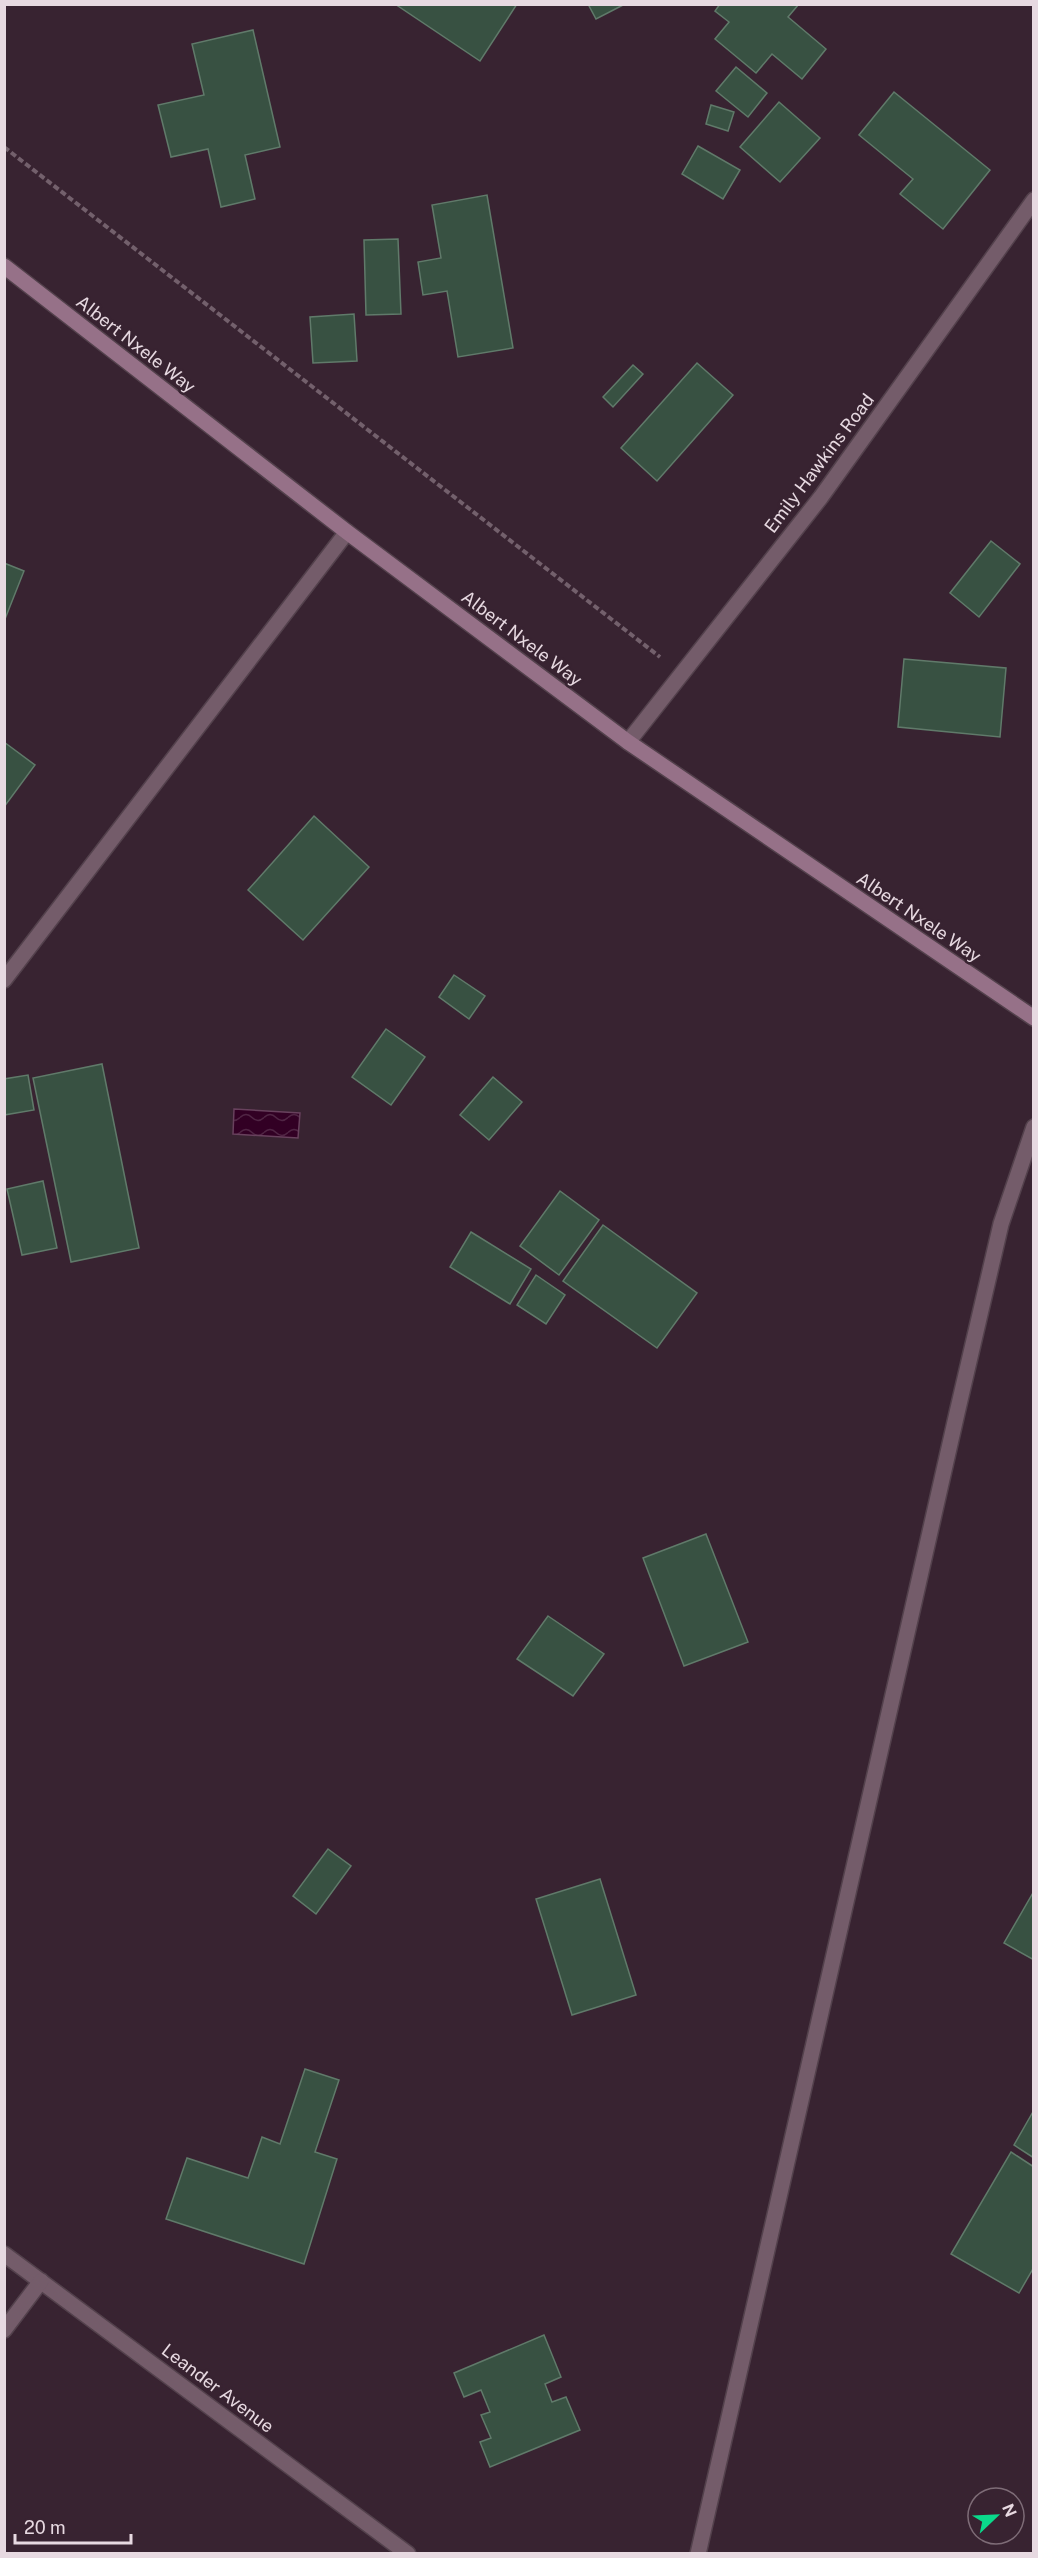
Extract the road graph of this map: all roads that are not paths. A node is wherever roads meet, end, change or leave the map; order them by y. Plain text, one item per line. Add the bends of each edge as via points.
1 (1034, 200) edge
2 (4, 266) edge
3 (347, 532) junction
4 (628, 742) junction
5 (4, 980) edge
6 (1034, 1018) edge
7 (1034, 1128) edge
8 (4, 2253) edge
9 (40, 2281) junction
10 (4, 2330) edge
11 (408, 2553) edge
12 (698, 2553) edge

1 - 4 street, Emily Hawkins Road via 821,496
2 - 3 main road, Albert Nxele Way
3 - 4 main road, Albert Nxele Way
3 - 5 street
4 - 6 main road, Albert Nxele Way
7 - 12 street via 1001,1224
8 - 9 street, Leander Avenue
9 - 10 street
9 - 11 street, Leander Avenue

